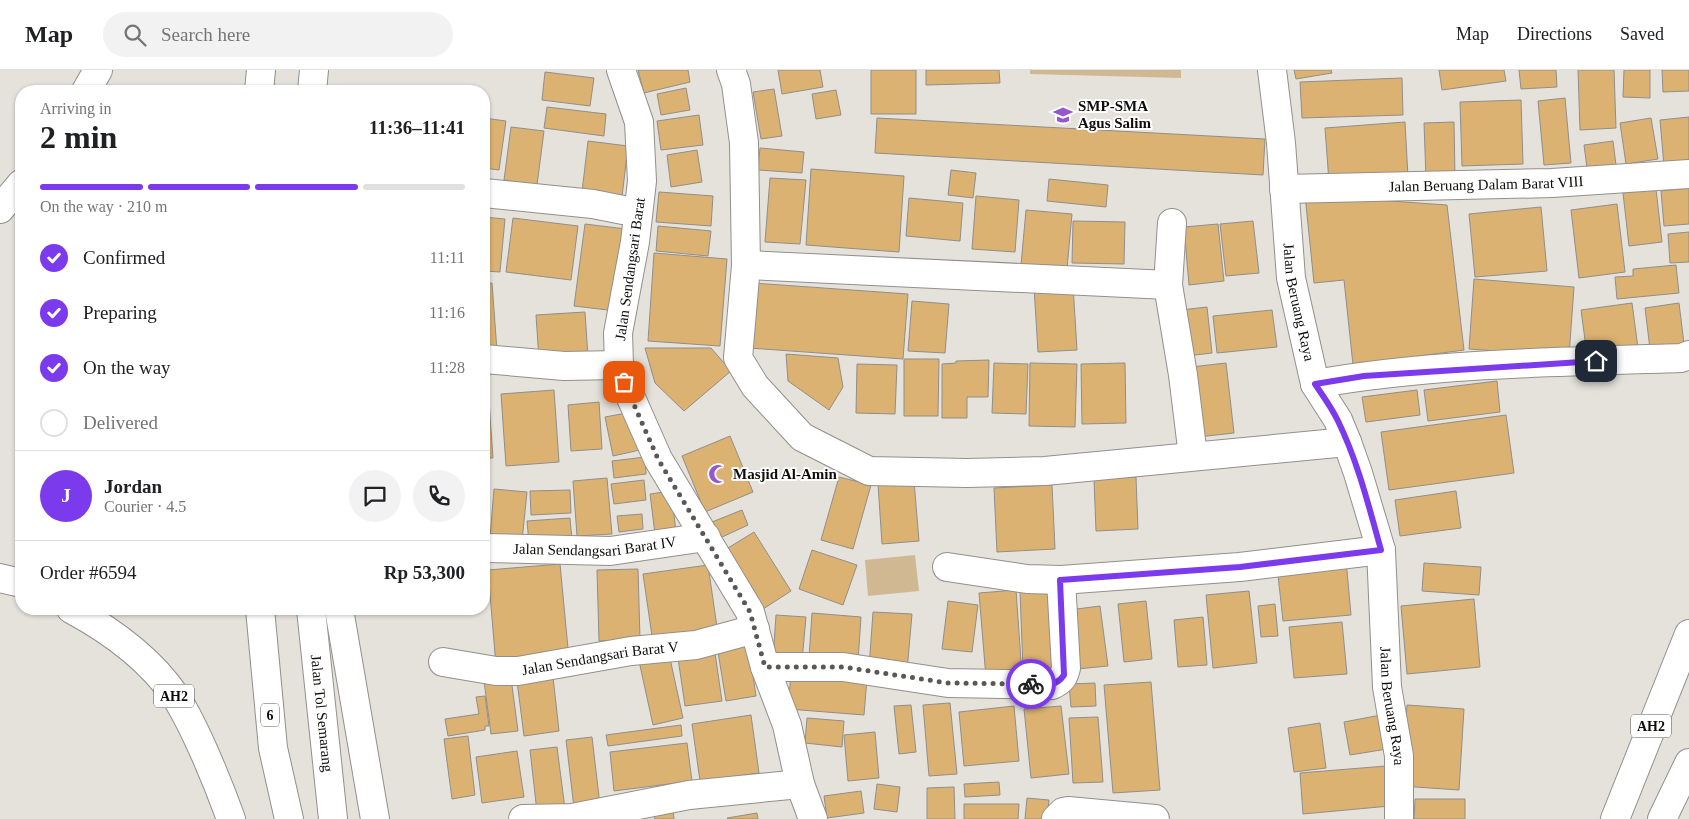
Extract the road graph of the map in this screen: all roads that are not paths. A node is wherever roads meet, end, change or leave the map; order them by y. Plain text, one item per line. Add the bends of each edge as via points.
1 (98, 70) edge
2 (261, 70) edge
3 (314, 70) edge
4 (621, 70) edge
5 (1272, 70) edge
6 (735, 75) edge
7 (89, 85) edge
8 (260, 85) edge
9 (313, 85) edge
10 (1689, 174) edge
11 (1284, 189) junction
12 (15, 191) edge
13 (490, 194) edge
14 (0, 209) edge
15 (638, 213) junction
16 (1172, 223) dead end
17 (746, 265) junction
18 (1168, 285) junction
19 (1689, 355) edge
20 (490, 360) edge
21 (619, 365) junction
22 (1315, 384) junction
23 (1347, 442) junction
24 (1193, 456) junction
25 (706, 537) junction
26 (490, 548) edge
27 (1381, 550) junction
28 (947, 567) dead end
29 (0, 578) edge
30 (1060, 580) junction
31 (15, 582) edge
32 (80, 615) edge
33 (261, 615) edge
34 (312, 615) edge
35 (341, 615) edge
36 (754, 629) junction
37 (1689, 634) edge
38 (443, 662) dead end
39 (765, 667) junction
40 (1689, 764) edge
41 (800, 784) junction
42 (231, 819) edge
43 (289, 819) edge
44 (333, 819) edge
45 (375, 819) edge
46 (523, 819) edge
47 (813, 819) edge
48 (1056, 819) edge
49 (1156, 819) edge
50 (1399, 819) edge
51 (1615, 819) edge
52 (1662, 819) edge

1 - 7 main road
2 - 8 main road
3 - 9 main road
4 - 15 main road, Jalan Sendangsari Barat via 639,122 642,181
5 - 11 main road, Jalan Beruang Raya
6 - 17 main road via 744,143
10 - 11 main road, Jalan Beruang Dalam Barat VIII via 1552,183
11 - 22 main road, Jalan Beruang Raya via 1291,278
12 - 14 main road
13 - 15 main road via 593,204
15 - 21 main road, Jalan Sendangsari Barat via 618,333
16 - 18 main road
17 - 18 main road
17 - 24 main road via 738,358 755,386 802,437 869,471 1045,471
18 - 24 main road via 1184,375
19 - 22 main road via 1364,376
20 - 21 main road via 564,366
21 - 25 main road, Jalan Sendangsari Barat via 658,459
22 - 23 main road, Jalan Beruang Raya via 1338,420
23 - 24 main road
23 - 27 main road, Jalan Beruang Raya
25 - 26 main road, Jalan Sendangsari Barat IV via 610,551
25 - 36 main road, Jalan Sendangsari Barat via 750,612
27 - 30 main road via 1240,567
27 - 50 main road, Jalan Beruang Raya via 1387,687 1399,756
28 - 30 main road via 1027,579
29 - 31 main road
30 - 39 main road via 1066,668 1060,681 1052,685 948,683 843,667
32 - 42 main road, AH2 via 121,641 146,663 175,697 193,730
33 - 43 main road, 6 via 273,748
34 - 44 main road, Jalan Tol Semarang
35 - 45 main road
36 - 38 main road, Jalan Sendangsari Barat V via 696,645 631,651 518,671 496,671
36 - 39 main road, Jalan Sendangsari Barat
37 - 51 main road, AH2
39 - 41 main road, Jalan Sendangsari Barat via 787,725
40 - 52 main road
41 - 46 main road via 689,796 572,818
41 - 47 main road, Jalan Sendangsari Barat
48 - 49 main road via 1068,811

